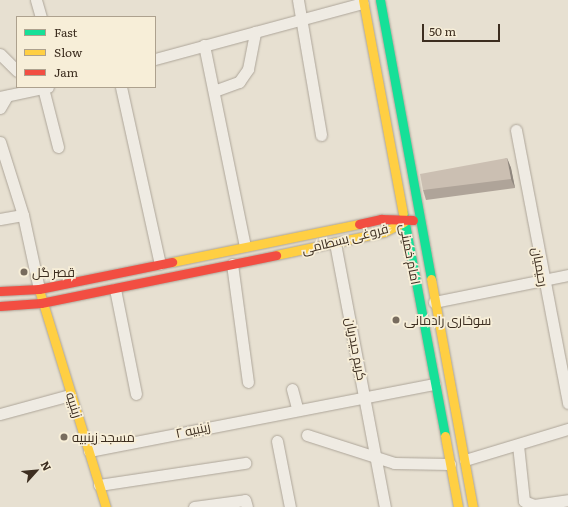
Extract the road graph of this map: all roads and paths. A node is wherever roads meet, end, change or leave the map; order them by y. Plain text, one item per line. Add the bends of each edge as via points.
1 (36, 0) edge
2 (298, 0) edge
3 (380, 0) edge
4 (363, 1) edge
5 (40, 16) edge
6 (301, 19) junction
7 (255, 32) junction
8 (204, 45) junction
9 (0, 54) edge
10 (156, 59) edge
11 (16, 70) edge
12 (40, 88) edge
13 (121, 88) edge
14 (214, 92) junction
15 (4, 96) edge
16 (0, 108) edge
17 (516, 130) dead end
18 (321, 135) dead end
19 (0, 142) edge
20 (58, 147) dead end
21 (23, 216) junction
22 (0, 219) edge
23 (419, 219) junction
24 (404, 222) junction
25 (335, 243) junction
26 (245, 246) junction
27 (160, 264) junction
28 (232, 264) junction
29 (568, 274) edge
30 (542, 280) junction
31 (39, 289) junction
32 (115, 289) junction
33 (0, 291) edge
34 (434, 302) junction
35 (41, 303) junction
36 (0, 306) edge
37 (248, 382) dead end
38 (435, 384) junction
39 (292, 389) dead end
40 (136, 394) dead end
41 (70, 395) junction
42 (366, 399) junction
43 (568, 403) edge
44 (297, 408) junction
45 (0, 414) edge
46 (568, 429) edge
47 (307, 435) dead end
48 (277, 441) dead end
49 (518, 444) junction
50 (89, 452) junction
51 (376, 456) junction
52 (465, 460) junction
53 (245, 463) dead end
54 (450, 464) junction
55 (99, 485) junction
56 (568, 500) edge
57 (246, 504) edge
58 (106, 507) edge
59 (194, 507) edge
60 (290, 507) edge
61 (385, 507) edge
62 (458, 507) edge
63 (473, 507) edge

1 - 5 street
2 - 6 street
3 - 23 main road, امام خمینی
4 - 6 street
4 - 24 main road, امام خمینی
6 - 7 street
6 - 18 street
7 - 8 street
7 - 14 street via 248,69 242,78
8 - 10 street
8 - 14 street
9 - 11 street
12 - 15 street
12 - 20 street
13 - 27 street
14 - 26 street
15 - 16 street
17 - 30 street, رحیمیان
19 - 21 street
21 - 22 street
21 - 31 street
23 - 24 main road
23 - 34 main road, امام خمینی
24 - 25 main road, فروغی بسطامی via 384,232
24 - 26 main road, فروغی بسطامی via 380,219
24 - 38 main road, امام خمینی
25 - 28 main road, فروغی بسطامی
25 - 42 street, کریم حیدریان
26 - 27 main road, فروغی بسطامی
27 - 31 main road, فروغی بسطامی
28 - 32 main road, فروغی بسطامی
28 - 37 street
29 - 30 street
30 - 34 street
30 - 43 street, رحیمیان
31 - 33 main road, فروغی بسطامی
31 - 35 main road, زینبیه
32 - 35 main road, فروغی بسطامی
32 - 40 street
34 - 52 main road, امام خمینی
35 - 36 main road, فروغی بسطامی
35 - 41 main road, زینبیه
38 - 42 street, زینبیه ۲
38 - 54 main road, امام خمینی
39 - 44 street
41 - 45 street
41 - 50 main road, زینبیه
42 - 44 street, زینبیه ۲
42 - 51 street, کریم حیدریان
44 - 50 street, زینبیه ۲
46 - 49 street
47 - 51 street via 332,446
48 - 60 street
49 - 52 street
49 - 56 street via 524,501 534,505
50 - 55 main road, زینبیه
51 - 54 street via 394,463
51 - 61 street, کریم حیدریان
52 - 63 main road, امام خمینی
53 - 55 street
54 - 62 main road, امام خمینی
55 - 58 main road, زینبیه
57 - 59 street

